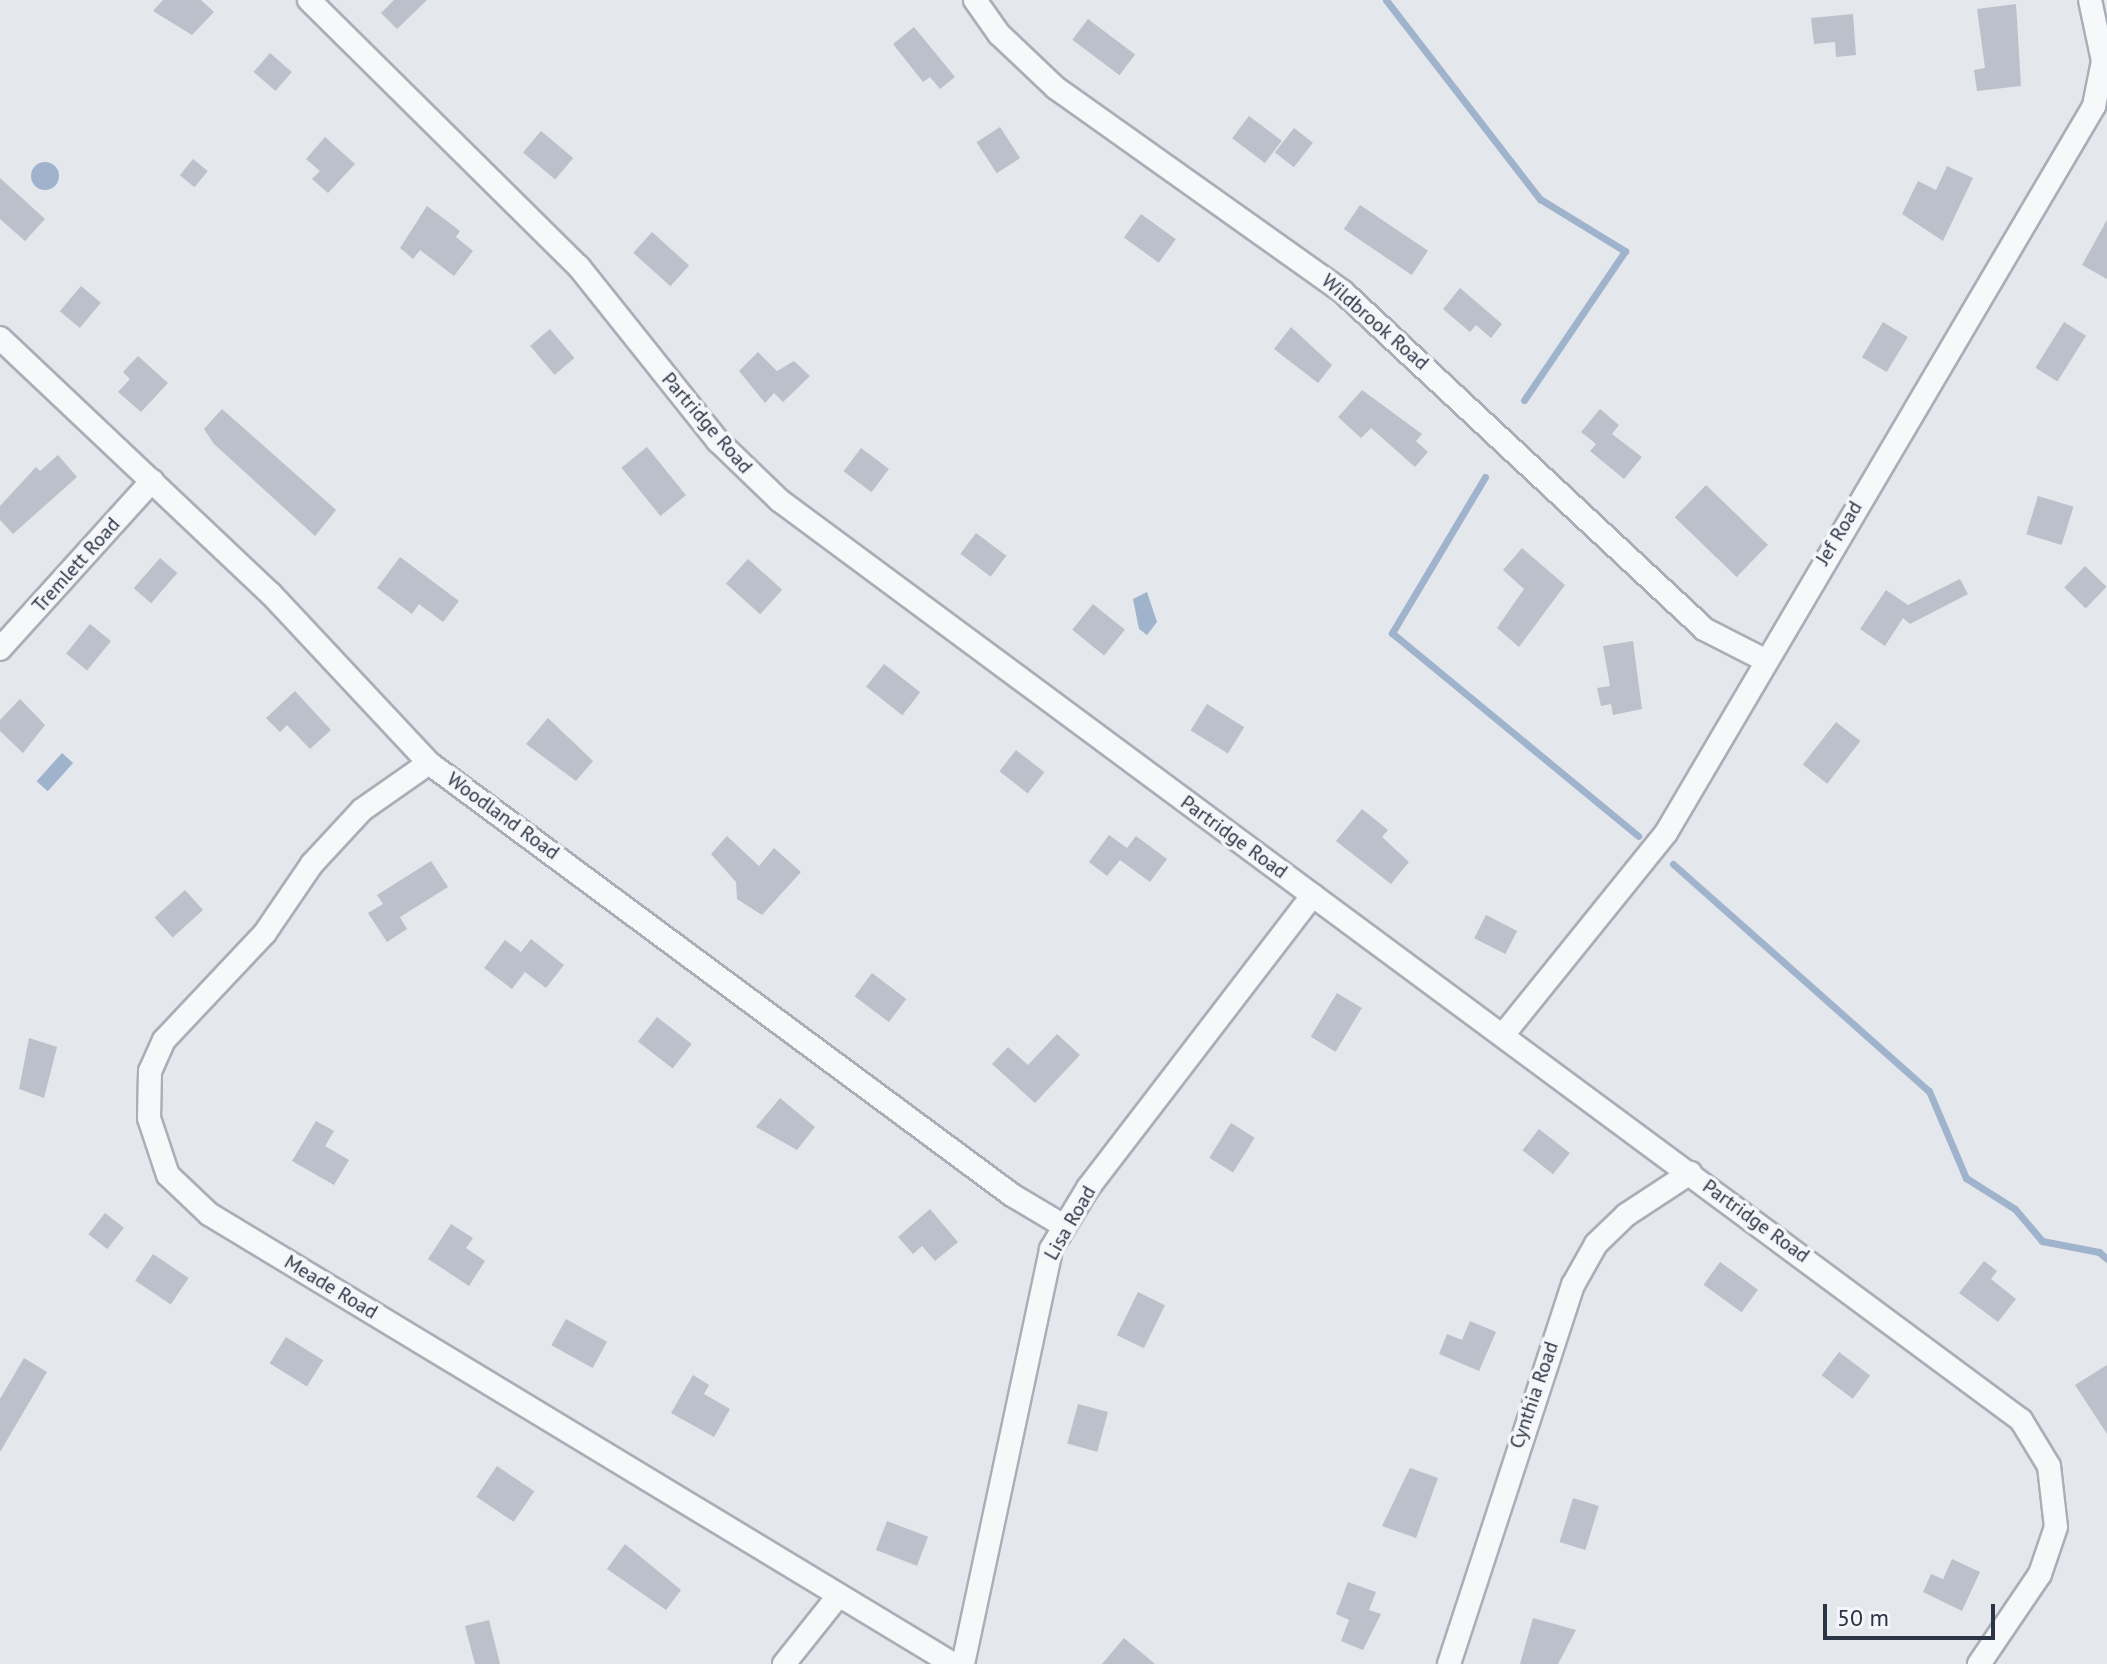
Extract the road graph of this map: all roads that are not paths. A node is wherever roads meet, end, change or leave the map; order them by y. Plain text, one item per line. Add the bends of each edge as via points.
1 (309, 0) edge
2 (975, 0) edge
3 (2090, 0) edge
4 (0, 338) edge
5 (152, 481) junction
6 (0, 649) edge
7 (1763, 659) junction
8 (429, 763) junction
9 (1313, 895) junction
10 (1503, 1035) junction
11 (1690, 1173) junction
12 (1064, 1226) junction
13 (839, 1595) junction
14 (784, 1664) edge
15 (953, 1664) edge
16 (963, 1664) edge
17 (1449, 1664) edge
18 (1979, 1664) edge

1 - 9 street, Partridge Road via 579,267 747,472 848,553
2 - 7 street, Wildbrook Road via 999,34 1056,88 1343,292 1704,629
3 - 7 street, Jef Road via 2103,61 2094,106
4 - 5 street, Woodland Road
5 - 6 street, Tremlett Road
5 - 8 street, Woodland Road via 271,594
7 - 10 street, Jef Road via 1636,876
8 - 12 street, Woodland Road via 1005,1190
8 - 13 street, Meade Road via 362,810 312,864 265,933 164,1040 148,1084 158,1156 181,1191 209,1214
9 - 10 street, Partridge Road
9 - 12 street, Lisa Road
10 - 11 street, Partridge Road
11 - 17 street, Cynthia Road via 1626,1215 1596,1244 1573,1285
11 - 18 street, Partridge Road via 1995,1397 2033,1434 2054,1483 2053,1542 2032,1587
12 - 16 street, Lisa Road via 1042,1275
13 - 14 street
13 - 15 street, Meade Road

